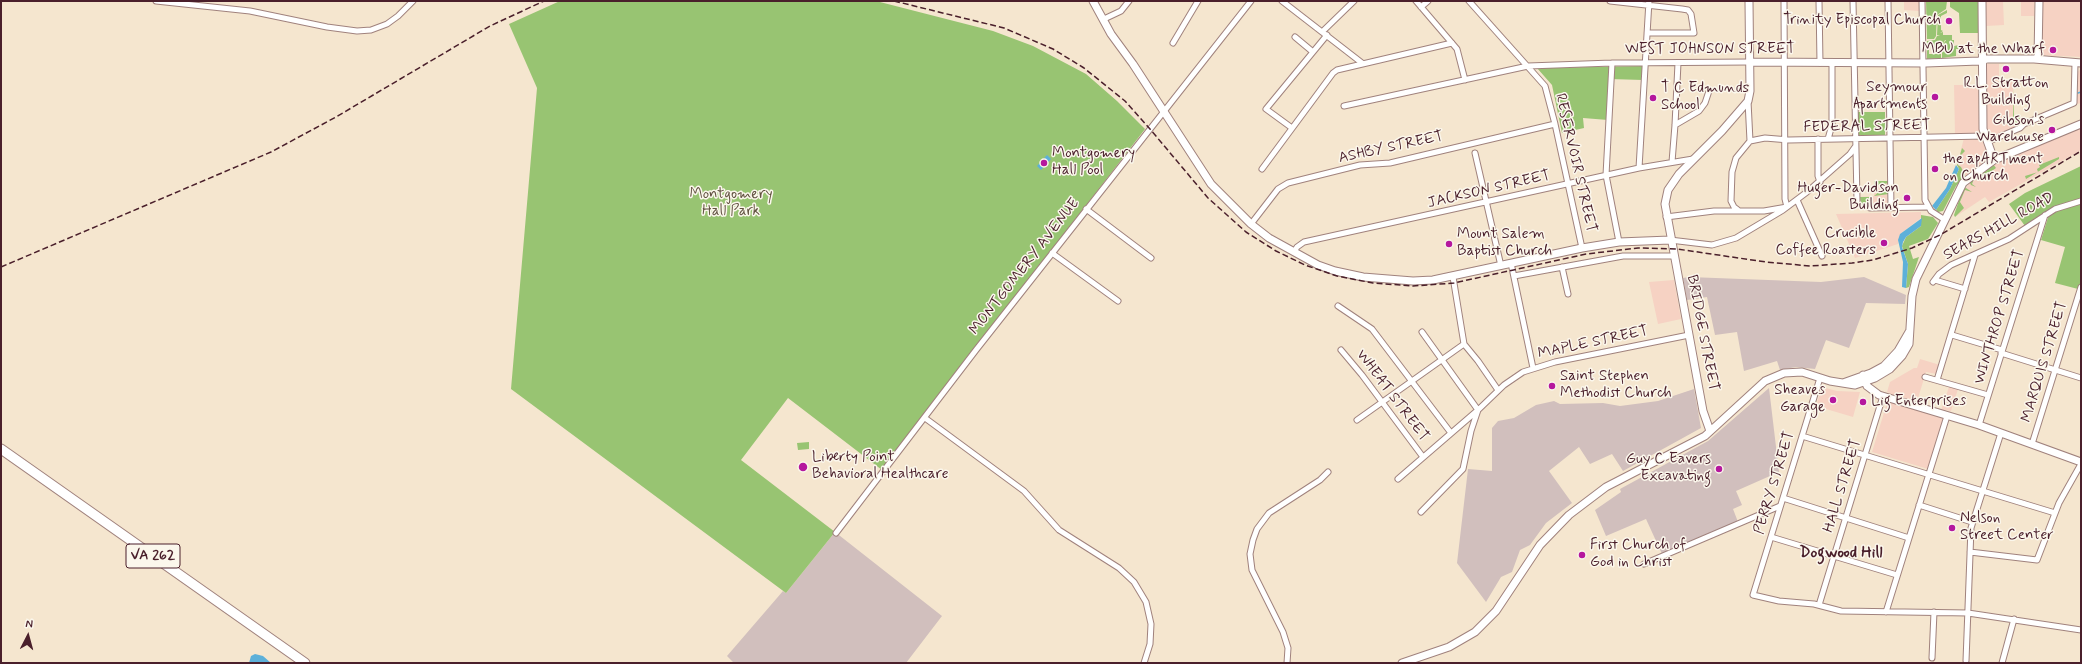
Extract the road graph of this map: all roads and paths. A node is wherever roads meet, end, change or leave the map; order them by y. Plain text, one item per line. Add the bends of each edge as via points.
1 (156, 1) edge
2 (413, 1) edge
3 (1094, 1) edge
4 (1129, 1) edge
5 (1198, 1) edge
6 (1251, 1) edge
7 (1282, 1) edge
8 (1354, 1) edge
9 (1416, 1) edge
10 (1428, 1) edge
11 (1469, 1) edge
12 (1610, 1) edge
13 (1749, 1) edge
14 (1784, 1) edge
15 (1819, 1) edge
16 (1853, 1) edge
17 (1888, 1) edge
18 (1922, 1) edge
19 (1982, 1) edge
20 (2039, 1) edge
21 (1649, 3) edge
22 (1421, 7) junction
23 (1104, 19) junction
24 (1322, 32) junction
25 (1647, 33) junction
26 (1327, 35) junction
27 (1295, 37) dead end
28 (1173, 43) dead end
29 (1452, 43) junction
30 (1313, 52) junction
31 (2038, 59) junction
32 (1983, 60) junction
33 (1750, 62) junction
34 (1362, 63) junction
35 (1612, 63) junction
36 (1645, 63) junction
37 (1678, 63) junction
38 (1785, 63) junction
39 (1820, 63) junction
40 (1832, 63) junction
41 (1853, 63) junction
42 (1888, 63) junction
43 (1923, 63) junction
44 (2078, 63) edge
45 (1528, 66) junction
46 (1465, 80) junction
47 (1709, 91) dead end
48 (1748, 101) junction
49 (1344, 106) dead end
50 (1164, 112) junction
51 (1555, 124) junction
52 (2081, 124) edge
53 (1676, 125) junction
54 (1292, 128) junction
55 (1924, 138) junction
56 (1785, 139) junction
57 (1818, 139) junction
58 (1828, 139) junction
59 (1889, 139) junction
60 (1986, 139) junction
61 (1750, 140) junction
62 (1855, 140) junction
63 (1855, 147) junction
64 (1475, 153) dead end
65 (1693, 159) junction
66 (1994, 160) junction
67 (1672, 162) junction
68 (1640, 168) junction
69 (1262, 169) dead end
70 (1606, 175) junction
71 (1820, 182) junction
72 (1568, 184) junction
73 (1797, 200) junction
74 (1857, 201) dead end
75 (2081, 201) edge
76 (1487, 203) junction
77 (1787, 207) junction
78 (1927, 207) junction
79 (1870, 208) dead end
80 (1891, 208) junction
81 (1086, 209) junction
82 (1738, 210) junction
83 (2045, 215) junction
84 (1666, 217) junction
85 (1945, 220) junction
86 (1250, 224) junction
87 (1670, 240) junction
88 (1619, 242) junction
89 (1582, 248) junction
90 (1294, 252) junction
91 (1052, 253) junction
92 (1975, 255) junction
93 (1673, 256) junction
94 (1822, 256) dead end
95 (1151, 258) dead end
96 (1511, 264) junction
97 (1501, 266) junction
98 (1562, 267) junction
99 (1514, 276) junction
100 (1454, 277) junction
101 (2081, 287) edge
102 (1965, 288) junction
103 (1568, 294) dead end
104 (1118, 302) dead end
105 (1338, 306) dead end
106 (1422, 332) dead end
107 (1689, 335) junction
108 (1952, 335) junction
109 (1464, 344) junction
110 (1341, 350) dead end
111 (2002, 352) junction
112 (1442, 360) junction
113 (1533, 368) junction
114 (2055, 370) junction
115 (1925, 377) dead end
116 (1820, 378) junction
117 (2081, 378) edge
118 (1864, 379) junction
119 (1411, 380) junction
120 (1937, 380) junction
121 (1498, 390) junction
122 (1988, 395) junction
123 (1883, 396) junction
124 (1382, 402) junction
125 (1478, 410) junction
126 (1947, 416) junction
127 (925, 418) junction
128 (1357, 420) dead end
129 (1979, 425) junction
130 (1710, 431) junction
131 (1451, 433) junction
132 (2001, 433) junction
133 (1802, 436) junction
134 (2032, 444) junction
135 (1, 449) edge
136 (1865, 456) junction
137 (1423, 457) junction
138 (2081, 463) edge
139 (1328, 472) dead end
140 (1928, 475) junction
141 (1398, 479) dead end
142 (1982, 491) junction
143 (1783, 498) junction
144 (1919, 505) junction
145 (1780, 506) junction
146 (1421, 512) dead end
147 (2055, 513) junction
148 (1846, 518) junction
149 (1972, 522) junction
150 (836, 533) dead end
151 (1770, 537) junction
152 (1909, 538) junction
153 (1970, 552) junction
154 (1834, 557) junction
155 (1644, 564) dead end
156 (1897, 576) junction
157 (1819, 605) junction
158 (1886, 612) junction
159 (1934, 612) junction
160 (1968, 613) junction
161 (2014, 619) junction
162 (2081, 630) edge
163 (1932, 658) dead end
164 (1966, 661) dead end
165 (305, 663) edge
166 (1144, 663) edge
167 (1287, 663) edge
168 (1402, 663) edge
169 (2002, 663) edge

1 - 2 street via 250,11 357,31 371,30 391,22
3 - 23 street
4 - 23 street via 1121,11
5 - 28 street
6 - 50 street, MONTGOMERY AVENUE
7 - 24 street
8 - 24 street
9 - 22 street
10 - 22 street
11 - 45 street, RESERVOIR STREET
12 - 21 street
13 - 33 street
14 - 38 street
15 - 39 street
16 - 41 street
17 - 42 street
18 - 43 street
19 - 32 street
20 - 31 street
21 - 25 street
21 - 25 street via 1688,10 1692,17 1694,33
22 - 29 street
23 - 50 street via 1111,34
24 - 26 street
25 - 36 street
26 - 30 street
26 - 34 street
27 - 30 street
29 - 34 street
29 - 46 street via 1457,49
30 - 54 street via 1266,109
31 - 32 street, WEST JOHNSON STREET
31 - 44 street, WEST JOHNSON STREET
32 - 43 street, WEST JOHNSON STREET
32 - 60 street via 1983,129
33 - 37 street, WEST JOHNSON STREET
33 - 38 street, WEST JOHNSON STREET
33 - 48 street
34 - 54 street via 1333,73
35 - 36 street, WEST JOHNSON STREET
35 - 45 street, WEST JOHNSON STREET
35 - 70 street
36 - 37 street, WEST JOHNSON STREET
36 - 68 street
37 - 53 street
38 - 39 street, WEST JOHNSON STREET
38 - 56 street
39 - 40 street, WEST JOHNSON STREET
40 - 41 street, WEST JOHNSON STREET
40 - 58 street via 1832,125
41 - 42 street, WEST JOHNSON STREET
41 - 62 street
42 - 43 street, WEST JOHNSON STREET
42 - 59 street
43 - 55 street
44 - 60 street via 2074,103 2020,128
45 - 46 street, WEST JOHNSON STREET
45 - 51 street, RESERVOIR STREET via 1545,86
46 - 49 street, WEST JOHNSON STREET
47 - 53 street via 1699,111
48 - 61 street
48 - 65 street, BRIDGE STREET
50 - 81 street, MONTGOMERY AVENUE
50 - 86 street via 1207,180
51 - 72 street, RESERVOIR STREET
51 - 86 street, ASHBY STREET via 1390,163 1360,165 1288,183 1278,189
52 - 66 street
53 - 67 street
54 - 69 street
55 - 59 street, FEDERAL STREET
55 - 60 street, FEDERAL STREET
55 - 78 street via 1924,196
56 - 57 street, FEDERAL STREET
56 - 61 street, FEDERAL STREET
56 - 77 street
57 - 58 street, FEDERAL STREET
57 - 71 street
58 - 62 street, FEDERAL STREET
59 - 62 street, FEDERAL STREET
59 - 80 street
60 - 66 street
61 - 82 street via 1732,167 1731,201
62 - 63 street
63 - 71 street
63 - 74 street
64 - 76 street
65 - 67 street, JACKSON STREET
65 - 84 street, BRIDGE STREET via 1670,188 1665,200
66 - 85 street via 1963,183
67 - 68 street, JACKSON STREET
68 - 70 street, JACKSON STREET
70 - 72 street, JACKSON STREET
70 - 88 street
71 - 73 street
72 - 76 street, JACKSON STREET
72 - 89 street, RESERVOIR STREET
73 - 77 street
73 - 94 street
75 - 83 street, SEARS HILL ROAD via 2062,206
76 - 90 street, JACKSON STREET via 1304,242
76 - 97 street
77 - 82 street via 1764,211
77 - 87 street via 1740,236 1717,244 1703,245
78 - 80 street
78 - 85 street
79 - 80 street
81 - 91 street, MONTGOMERY AVENUE
81 - 95 street
82 - 84 street
83 - 92 street, SEARS HILL ROAD via 2009,239
83 - 111 street, WINTHROP STREET
84 - 87 street, BRIDGE STREET
85 - 118 street via 1916,279 1909,344 1898,362 1882,374
86 - 90 street
87 - 88 street
87 - 93 street, BRIDGE STREET
88 - 89 street
89 - 96 street
90 - 100 street via 1329,269 1363,276 1422,281
91 - 104 street
91 - 127 street, MONTGOMERY AVENUE
92 - 102 street
92 - 102 street, SEARS HILL ROAD via 1951,266 1934,281
93 - 98 street via 1623,256
93 - 107 street, BRIDGE STREET
96 - 97 street
96 - 99 street
97 - 100 street
98 - 99 street
98 - 103 street
99 - 113 street
100 - 109 street
101 - 114 street, MARQUIS STREET
102 - 108 street
105 - 119 street via 1370,326
106 - 112 street
107 - 113 street, MAPLE STREET
107 - 130 street, BRIDGE STREET via 1703,411
108 - 111 street
108 - 120 street
109 - 112 street
109 - 121 street
110 - 124 street, WHEAT STREET
111 - 114 street
111 - 122 street, WINTHROP STREET
112 - 119 street
112 - 125 street
113 - 121 street, MAPLE STREET
114 - 117 street
114 - 134 street, MARQUIS STREET
115 - 120 street
116 - 118 street via 1847,385
116 - 130 street via 1808,373 1794,372 1769,378 1756,386
116 - 133 street, PERRY STREET
118 - 123 street via 1868,388
119 - 124 street
119 - 131 street
120 - 122 street
121 - 125 street, MAPLE STREET
122 - 129 street, WINTHROP STREET
123 - 126 street
123 - 136 street, HALL STREET
124 - 128 street
124 - 137 street, WHEAT STREET
125 - 131 street, MAPLE STREET
125 - 146 street via 1463,469
126 - 129 street
126 - 140 street
127 - 150 street, MONTGOMERY AVENUE
127 - 166 street via 1024,491 1059,530 1119,568 1134,582 1146,602 1151,624 1150,644
129 - 132 street
130 - 168 street via 1586,500 1540,545 1498,607 1481,627 1453,645
131 - 137 street, MAPLE STREET
132 - 134 street
132 - 142 street
133 - 136 street
133 - 143 street, PERRY STREET
134 - 138 street
135 - 165 highway, VA 262
136 - 140 street
136 - 148 street, HALL STREET
137 - 141 street, MAPLE STREET
138 - 147 street
139 - 167 street via 1320,480 1269,513 1252,540 1252,570 1283,632 1288,648
140 - 142 street
140 - 144 street
142 - 147 street
142 - 149 street
143 - 145 street, PERRY STREET
143 - 148 street
144 - 149 street
144 - 152 street
145 - 151 street, PERRY STREET
145 - 155 street
147 - 153 street via 2037,560
148 - 152 street
148 - 154 street, HALL STREET
149 - 153 street
151 - 154 street
151 - 157 street, PERRY STREET via 1753,595
152 - 156 street
153 - 160 street
154 - 156 street
154 - 157 street, HALL STREET
156 - 158 street
157 - 158 street via 1841,611
158 - 159 street
159 - 160 street
159 - 163 street
160 - 161 street
160 - 164 street
161 - 162 street
161 - 169 street

